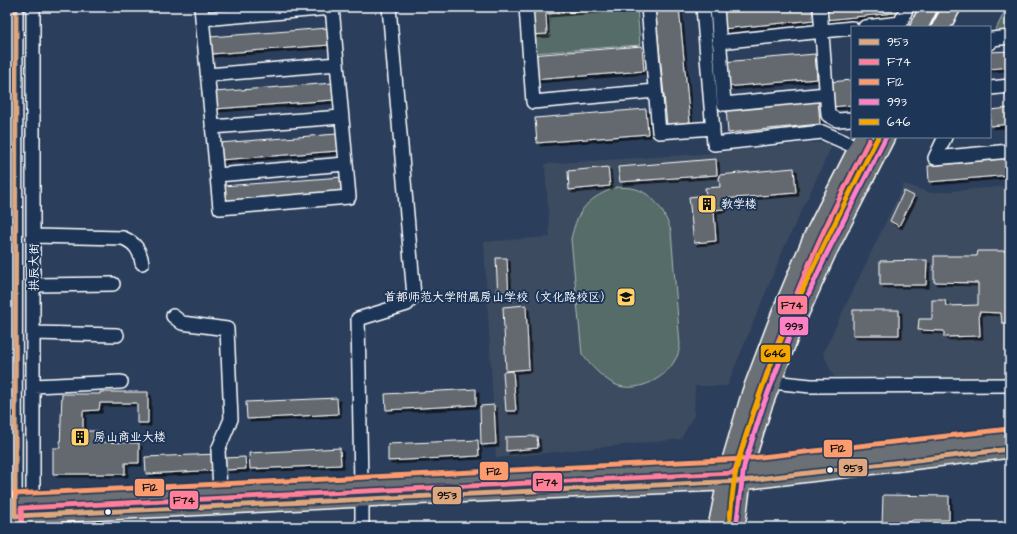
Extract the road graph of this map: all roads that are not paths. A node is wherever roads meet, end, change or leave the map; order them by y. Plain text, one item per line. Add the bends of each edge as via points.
1 (16, 7) edge
2 (33, 7) edge
3 (332, 7) edge
4 (389, 7) edge
5 (526, 7) edge
6 (648, 7) edge
7 (703, 7) edge
8 (717, 7) edge
9 (820, 7) edge
10 (907, 7) edge
11 (929, 7) edge
12 (952, 7) edge
13 (202, 13) edge
14 (900, 25) edge
15 (882, 26) edge
16 (920, 26) edge
17 (942, 26) edge
18 (851, 28) edge
19 (822, 32) junction
20 (1010, 37) edge
21 (991, 41) edge
22 (719, 42) junction
23 (337, 64) junction
24 (208, 75) junction
25 (1010, 86) edge
26 (991, 88) edge
27 (655, 91) junction
28 (826, 94) junction
29 (341, 117) junction
30 (851, 119) edge
31 (212, 127) junction
32 (713, 128) junction
33 (885, 138) edge
34 (945, 138) edge
35 (860, 142) edge
36 (1010, 152) edge
37 (346, 164) junction
38 (217, 175) junction
39 (12, 208) edge
40 (33, 236) junction
41 (142, 263) dead end
42 (113, 284) dead end
43 (34, 286) junction
44 (173, 316) dead end
45 (34, 333) junction
46 (117, 335) dead end
47 (121, 382) dead end
48 (772, 382) junction
49 (1010, 385) edge
50 (34, 386) junction
51 (1010, 436) edge
52 (1010, 449) edge
53 (735, 474) junction
54 (362, 491) junction
55 (220, 492) junction
56 (12, 512) edge
57 (34, 515) edge
58 (362, 527) edge
59 (717, 527) edge
60 (736, 527) edge

1 - 39 street, 拱辰大街
2 - 40 street, 拱辰大街
3 - 13 street
3 - 23 street
4 - 54 street via 414,296 407,304 358,319
5 - 27 street via 533,102
6 - 27 street
7 - 32 street
8 - 22 street
9 - 19 street
10 - 14 street
11 - 16 main road
12 - 17 main road
13 - 24 street
14 - 15 street
18 - 19 street
19 - 22 street
19 - 28 street
20 - 21 street
22 - 28 street via 724,104
23 - 24 street
23 - 29 street
24 - 31 street
25 - 26 street
27 - 32 street via 659,132
28 - 30 street via 828,115 837,120
29 - 31 street
29 - 37 street
31 - 38 street
32 - 35 street via 714,144 822,132
33 - 48 main road via 827,253 790,334
34 - 36 street via 935,158
35 - 53 main road via 813,236 751,392
37 - 38 street
37 - 38 street via 349,197 220,208
39 - 56 street, 拱辰大街
40 - 41 street via 123,238 130,240 140,251
40 - 43 street, 拱辰大街
42 - 43 street
43 - 45 street, 拱辰大街
44 - 55 street via 182,322 227,329 231,419 218,450
45 - 46 street
45 - 50 street, 拱辰大街
47 - 50 street
48 - 49 street via 811,386
48 - 53 main road
50 - 57 street, 拱辰大街
51 - 53 main road
52 - 53 main road
53 - 54 main road
53 - 59 main road
53 - 60 main road
54 - 55 main road
54 - 57 main road
54 - 58 street
55 - 57 main road
56 - 57 main road

